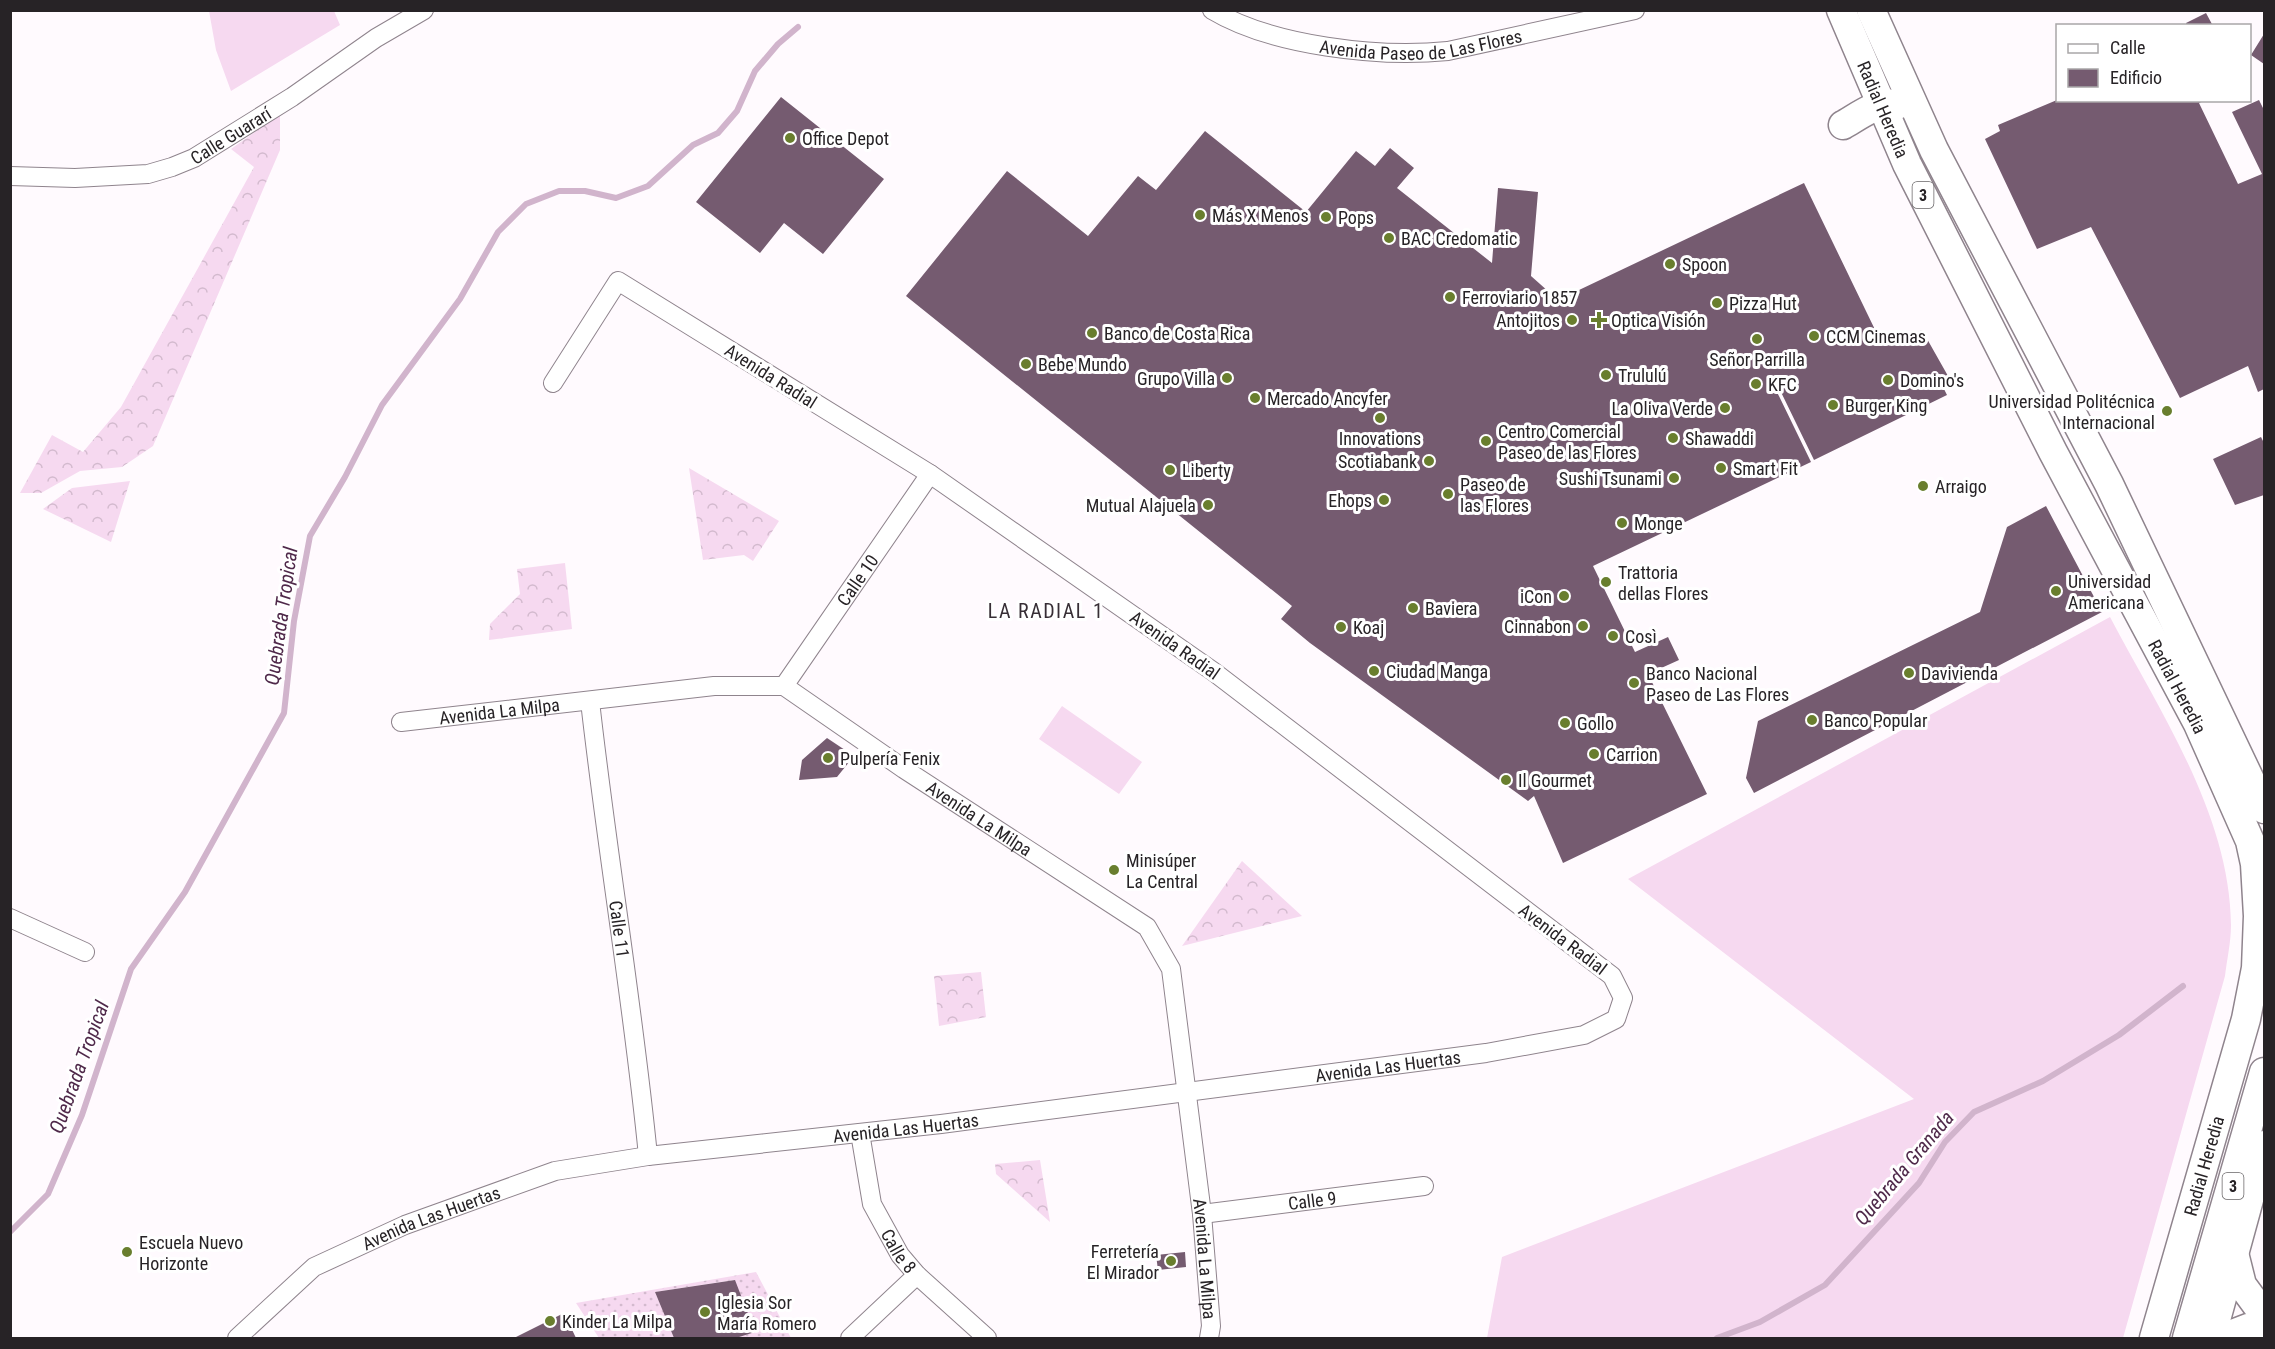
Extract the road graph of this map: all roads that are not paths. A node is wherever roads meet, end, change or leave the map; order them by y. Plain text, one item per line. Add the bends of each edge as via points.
1 (424, 10) edge
2 (1212, 10) edge
3 (1635, 10) edge
4 (1871, 10) edge
5 (1845, 14) edge
6 (1889, 105) junction
7 (10, 176) edge
8 (1984, 246) junction
9 (553, 383) dead end
10 (2039, 385) junction
11 (2058, 460) junction
12 (930, 474) junction
13 (784, 686) junction
14 (590, 701) junction
15 (401, 722) dead end
16 (2262, 802) edge
17 (10, 918) edge
18 (85, 952) dead end
19 (1616, 1019) joint
20 (2265, 1072) edge
21 (1188, 1090) junction
22 (860, 1133) junction
23 (2265, 1145) edge
24 (648, 1156) junction
25 (2200, 1179) junction
26 (1424, 1186) dead end
27 (1202, 1214) junction
28 (2235, 1257) junction
29 (917, 1275) junction
30 (2210, 1303) junction
31 (2265, 1315) edge
32 (2265, 1327) edge
33 (237, 1338) edge
34 (850, 1338) edge
35 (987, 1338) edge
36 (1209, 1338) edge
37 (2154, 1338) edge
38 (2170, 1338) edge
39 (2187, 1338) edge
40 (2211, 1338) edge
41 (2222, 1338) edge

1 - 7 street, Calle Guararí via 194,158 172,167 148,174
2 - 3 street, Avenida Paseo de Las Flores via 1233,23 1263,33 1372,51 1418,54 1448,51
4 - 8 main road, Radial Heredia / 3 via 1934,150
5 - 6 main road, Radial Heredia / 3
5 - 6 main road via 1844,54 1859,102 1857,111 1843,125
6 - 10 main road
6 - 11 main road, Radial Heredia / 3 via 1907,164
8 - 10 main road
8 - 16 main road, Radial Heredia / 3 via 2109,484
9 - 12 street, Avenida Radial via 618,281
10 - 11 main road via 2064,435
11 - 16 main road via 2083,469 2229,759
11 - 25 main road, Radial Heredia / 3 via 2198,724 2243,824 2255,864 2256,968 2246,1019
12 - 13 street, Calle 10
12 - 19 street, Avenida Radial via 1214,672 1612,976 1623,998
13 - 14 street, Avenida La Milpa via 714,686
13 - 21 street, Avenida La Milpa via 903,769 1148,927 1171,969
14 - 15 street, Avenida La Milpa
14 - 24 street, Calle 11 via 636,1038
17 - 18 street
19 - 21 street, Avenida Las Huertas via 1584,1035 1486,1053
20 - 30 main road, Radial Heredia / 3
21 - 22 street, Avenida Las Huertas
21 - 27 street, Avenida La Milpa
22 - 24 street, Avenida Las Huertas
22 - 29 street, Calle 8 via 872,1204 900,1255
23 - 28 main road
24 - 33 street, Avenida Las Huertas via 555,1171 405,1225 314,1267
25 - 30 main road via 2206,1201 2187,1280 2188,1290
25 - 37 main road, Radial Heredia / 3
26 - 27 street, Calle 9
27 - 36 street, Avenida La Milpa
28 - 30 main road
28 - 31 main road via 2242,1285
29 - 34 street
29 - 35 street, Calle 8
30 - 38 main road via 2181,1311
30 - 39 main road, Radial Heredia / 3
30 - 40 main road
32 - 41 main road via 2248,1328

